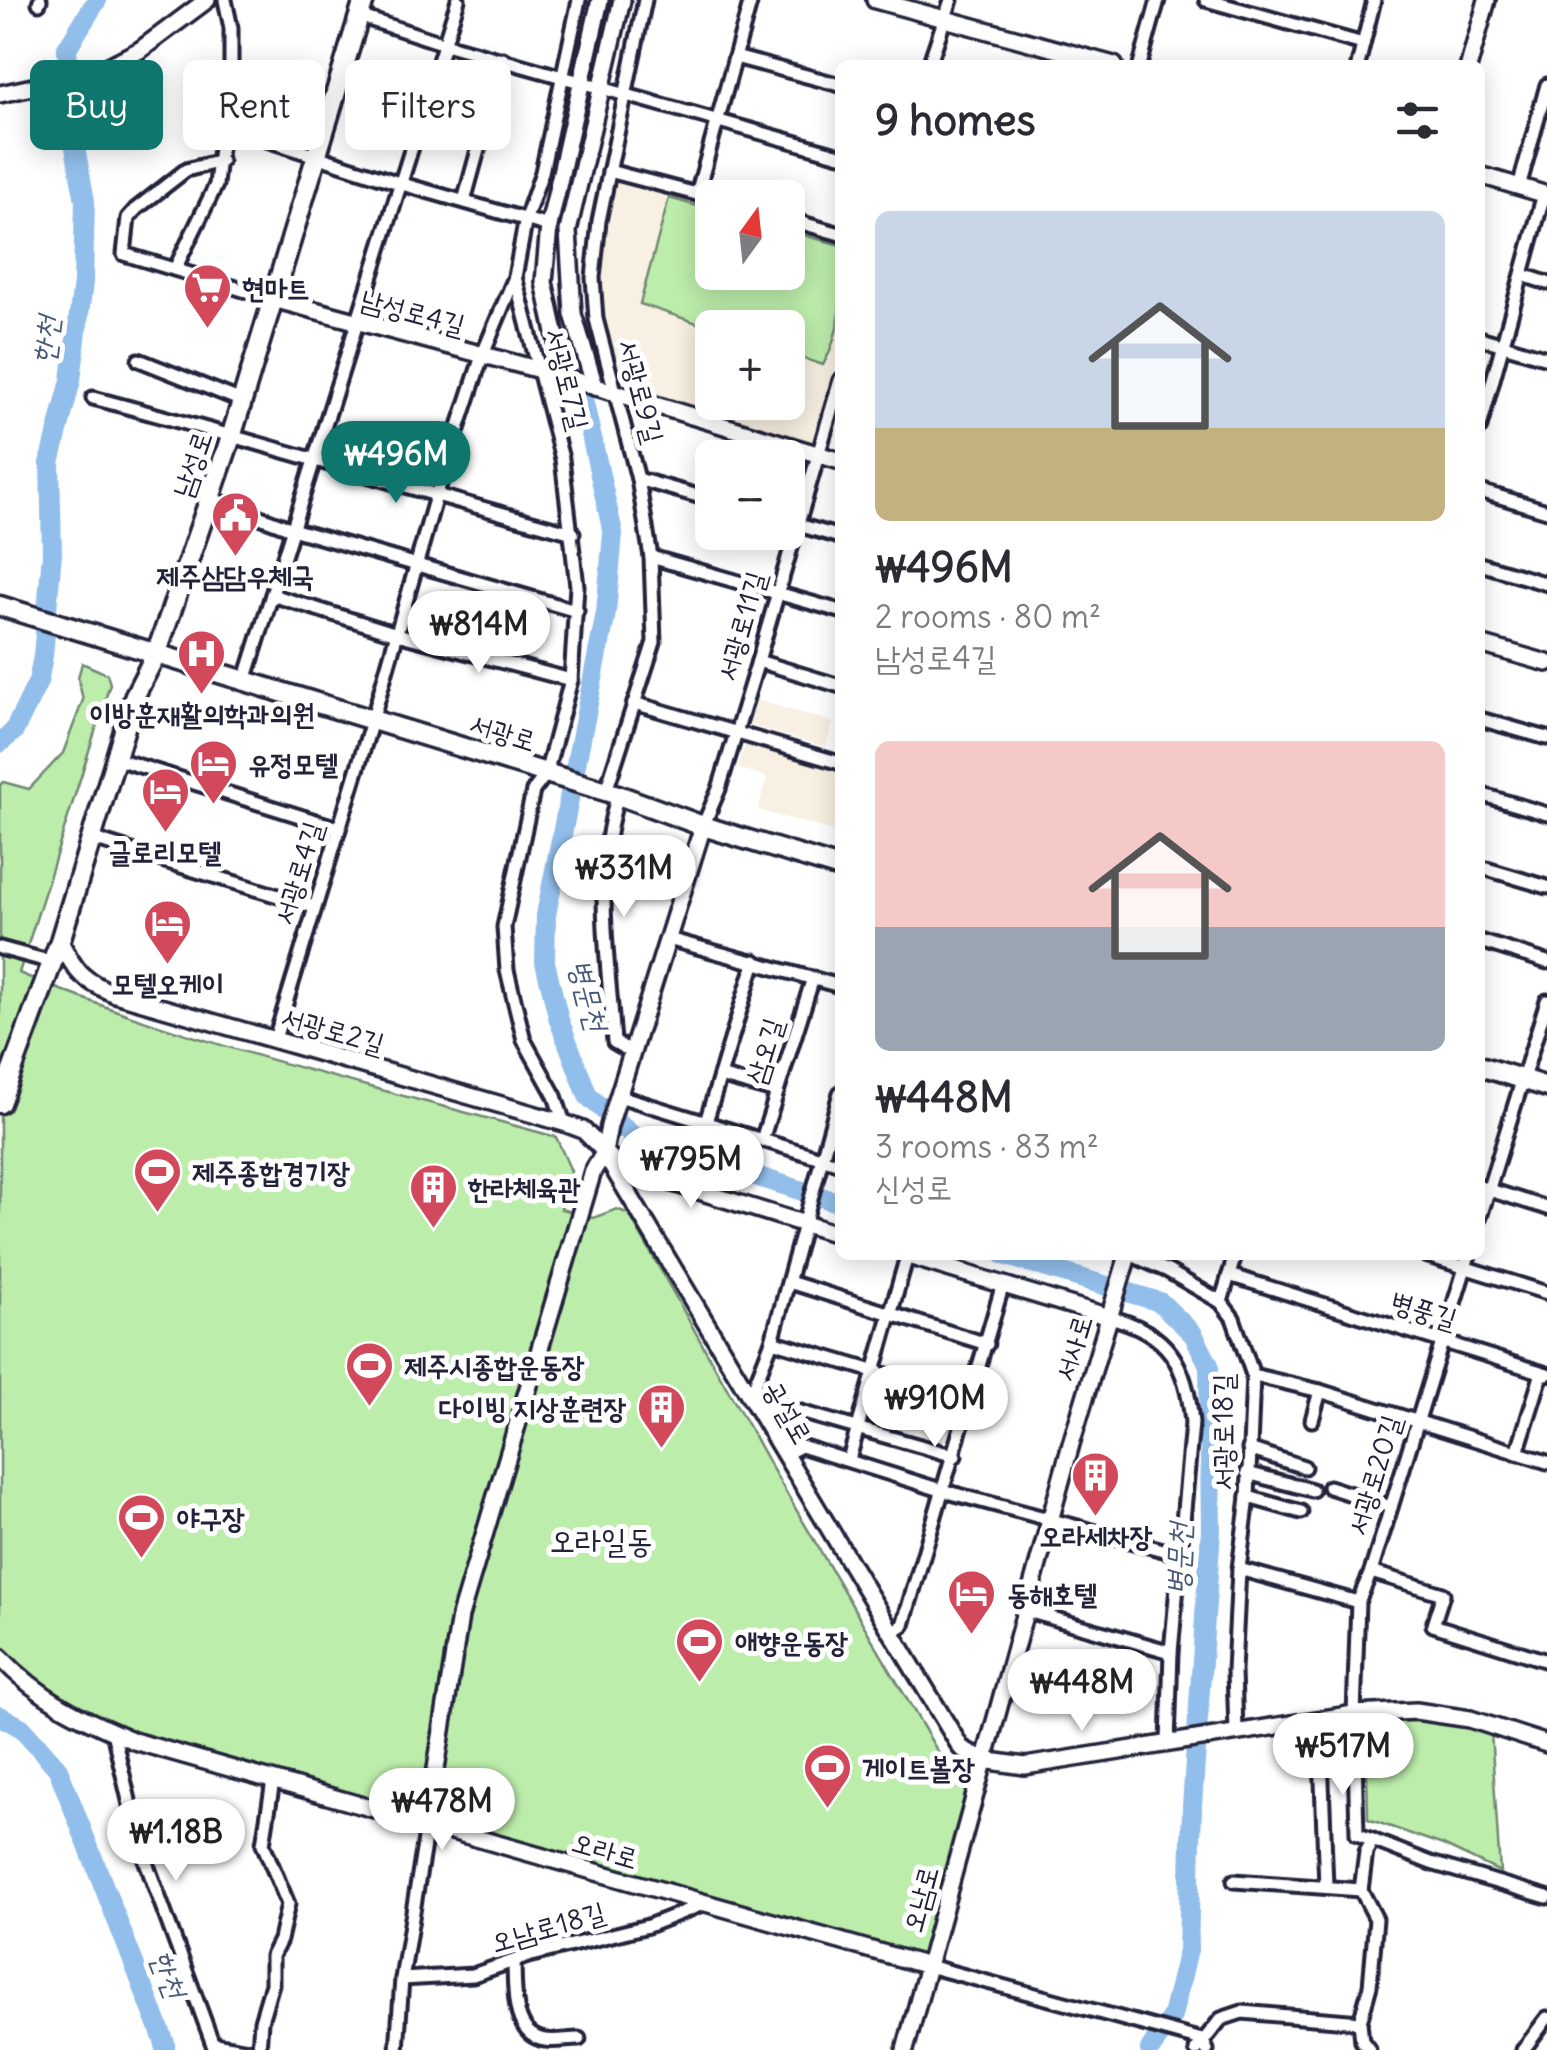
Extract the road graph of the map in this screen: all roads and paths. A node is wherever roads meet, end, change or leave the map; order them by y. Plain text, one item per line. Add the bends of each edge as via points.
1 (206, 0) edge
2 (225, 0) edge
3 (458, 0) edge
4 (579, 0) edge
5 (600, 0) edge
6 (622, 0) edge
7 (645, 0) edge
8 (750, 0) edge
9 (875, 0) edge
10 (950, 0) edge
11 (1158, 0) edge
12 (1206, 0) edge
13 (1374, 0) edge
14 (1487, 0) edge
15 (361, 8) edge
16 (944, 19) junction
17 (445, 44) junction
18 (1362, 44) junction
19 (735, 57) junction
20 (503, 59) junction
21 (230, 60) edge
22 (931, 60) edge
23 (1096, 60) edge
24 (1141, 60) edge
25 (1359, 60) edge
26 (1469, 60) edge
27 (562, 74) junction
28 (581, 82) junction
29 (835, 84) edge
30 (1547, 85) edge
31 (602, 87) junction
32 (0, 94) edge
33 (625, 95) junction
34 (716, 119) junction
35 (220, 150) edge
36 (304, 150) edge
37 (317, 154) junction
38 (835, 154) edge
39 (221, 161) junction
40 (608, 171) junction
41 (1485, 177) edge
42 (700, 180) edge
43 (402, 184) junction
44 (1518, 187) junction
45 (695, 194) edge
46 (1546, 195) edge
47 (464, 201) junction
48 (526, 218) junction
49 (805, 224) edge
50 (549, 226) junction
51 (835, 233) edge
52 (175, 269) junction
53 (1522, 275) junction
54 (515, 278) junction
55 (1547, 282) edge
56 (273, 299) junction
57 (357, 323) junction
58 (1485, 339) edge
59 (1504, 345) junction
60 (482, 356) junction
61 (1547, 358) edge
62 (139, 360) dead end
63 (540, 370) junction
64 (564, 378) junction
65 (595, 387) junction
66 (616, 393) junction
67 (93, 398) dead end
68 (835, 398) edge
69 (242, 401) junction
70 (1485, 410) edge
71 (232, 434) junction
72 (817, 454) junction
73 (835, 459) edge
74 (312, 460) junction
75 (638, 479) junction
76 (805, 487) edge
77 (1485, 492) edge
78 (695, 495) edge
79 (436, 496) junction
80 (210, 498) junction
81 (1547, 510) edge
82 (805, 527) edge
83 (292, 529) junction
84 (573, 534) junction
85 (835, 536) edge
86 (786, 550) edge
87 (651, 558) junction
88 (1485, 565) edge
89 (417, 566) junction
90 (1547, 584) edge
91 (776, 592) junction
92 (272, 595) junction
93 (6, 608) edge
94 (835, 610) edge
95 (578, 611) junction
96 (397, 634) junction
97 (1485, 645) edge
98 (158, 652) junction
99 (758, 661) junction
100 (1547, 663) edge
101 (571, 680) junction
102 (245, 681) junction
103 (835, 684) edge
104 (634, 703) junction
105 (1485, 720) edge
106 (372, 721) junction
107 (736, 732) junction
108 (1547, 738) edge
109 (114, 758) junction
110 (835, 762) edge
111 (546, 774) junction
112 (605, 791) junction
113 (1485, 795) edge
114 (1547, 814) edge
115 (703, 826) junction
116 (338, 828) junction
117 (90, 838) junction
118 (835, 866) edge
119 (1485, 868) edge
120 (1547, 887) edge
121 (314, 907) junction
122 (668, 939) junction
123 (60, 941) junction
124 (1485, 943) edge
125 (0, 948) edge
126 (52, 962) junction
127 (756, 962) junction
128 (1547, 962) edge
129 (813, 978) junction
130 (835, 985) edge
131 (1547, 1001) edge
132 (274, 1039) junction
133 (630, 1060) junction
134 (1485, 1068) edge
135 (720, 1076) junction
136 (1523, 1079) junction
137 (1547, 1087) edge
138 (777, 1092) junction
139 (619, 1096) junction
140 (0, 1103) edge
141 (835, 1110) edge
142 (706, 1122) junction
143 (564, 1123) junction
144 (762, 1140) junction
145 (604, 1153) junction
146 (820, 1162) junction
147 (835, 1164) edge
148 (1485, 1185) edge
149 (1485, 1188) edge
150 (1547, 1208) edge
151 (806, 1219) junction
152 (835, 1232) edge
153 (905, 1260) edge
154 (923, 1260) edge
155 (1128, 1260) edge
156 (1131, 1260) edge
157 (1234, 1260) edge
158 (1467, 1261) edge
159 (1229, 1275) junction
160 (789, 1282) junction
161 (1004, 1284) junction
162 (1547, 1293) edge
163 (1221, 1302) junction
164 (1110, 1312) junction
165 (891, 1314) junction
166 (1442, 1341) junction
167 (772, 1342) junction
168 (987, 1344) junction
169 (874, 1370) junction
170 (1544, 1374) edge
171 (1253, 1375) junction
172 (1320, 1391) junction
173 (972, 1400) junction
174 (755, 1404) junction
175 (1312, 1420) dead end
176 (1416, 1422) junction
177 (858, 1428) junction
178 (1248, 1450) junction
179 (1517, 1453) junction
180 (784, 1455) junction
181 (954, 1456) junction
182 (849, 1460) junction
183 (1547, 1462) edge
184 (1304, 1466) dead end
185 (1247, 1473) junction
186 (1329, 1487) dead end
187 (944, 1490) junction
188 (1312, 1490) dead end
189 (1248, 1497) junction
190 (1391, 1507) junction
191 (1301, 1512) dead end
192 (1050, 1519) junction
193 (1178, 1554) junction
194 (1239, 1569) junction
195 (1371, 1572) junction
196 (1358, 1602) junction
197 (1024, 1610) junction
198 (891, 1634) junction
199 (1171, 1652) junction
200 (0, 1657) edge
201 (1547, 1661) edge
202 (1354, 1714) junction
203 (1308, 1721) junction
204 (113, 1732) junction
205 (1232, 1732) junction
206 (1175, 1741) junction
207 (1547, 1744) edge
208 (983, 1760) junction
209 (273, 1780) junction
210 (427, 1826) junction
211 (1373, 1840) junction
212 (1234, 1881) dead end
213 (1326, 1886) junction
214 (1361, 1890) junction
215 (1547, 1896) edge
216 (703, 1904) junction
217 (514, 1961) junction
218 (928, 1966) junction
219 (402, 1979) junction
220 (1547, 2018) edge
221 (1360, 2022) junction
222 (579, 2039) dead end
223 (215, 2047) edge
224 (1202, 2047) edge
225 (249, 2050) edge
226 (259, 2050) edge
227 (397, 2050) edge
228 (905, 2050) edge
229 (1369, 2050) edge
230 (1524, 2050) edge

1 - 32 street via 140,50 93,74
2 - 21 street
3 - 17 street
4 - 27 street, 서광로7길
5 - 28 street
6 - 31 street
7 - 33 street, 서광로9길
8 - 19 street
9 - 16 street
10 - 16 street
11 - 24 street
12 - 18 street
13 - 18 street
14 - 26 street
15 - 17 street
15 - 37 main road, 남성로
16 - 22 street
16 - 23 street
17 - 20 street
17 - 43 street
18 - 25 street
19 - 29 street
19 - 34 street
20 - 27 street
20 - 47 street
27 - 28 street
27 - 48 street, 서광로7길
28 - 31 street
28 - 50 street
30 - 44 street
31 - 33 street
31 - 65 street via 568,231 573,314
33 - 34 street
33 - 40 street, 서광로9길
34 - 38 street
34 - 42 street
35 - 39 street
36 - 37 street
37 - 43 street
37 - 56 main road, 남성로
39 - 52 street
39 - 52 street via 186,170 128,218 124,254
40 - 45 street
40 - 66 street, 서광로9길 via 593,278 596,319
41 - 44 street
43 - 47 street
43 - 57 street
44 - 46 street
46 - 53 street
47 - 48 street
48 - 50 street
48 - 54 street, 서광로7길
49 - 51 street
50 - 64 street via 544,282
52 - 56 street
53 - 55 street
53 - 59 street
54 - 60 street, 서광로4길
54 - 63 street, 서광로7길
56 - 57 street, 남성로4길
56 - 69 main road, 남성로
57 - 60 street, 남성로4길
57 - 74 street
58 - 59 street
59 - 61 street
59 - 70 street
60 - 63 street, 남성로4길
60 - 79 street, 서광로4길
62 - 69 street
63 - 64 street, 남성로4길
63 - 84 street, 서광로7길
64 - 65 street, 남성로4길
65 - 66 street, 남성로4길
66 - 72 street, 남성로4길
66 - 75 street, 서광로9길
67 - 71 street
68 - 72 street, 서광로11길
69 - 71 main road, 남성로
71 - 74 street
71 - 80 main road, 남성로
72 - 73 street, 남성로4길
72 - 76 street, 서광로11길
74 - 79 street
74 - 83 street
75 - 78 street
75 - 87 street, 서광로9길
77 - 81 street
79 - 84 street
79 - 89 street, 서광로4길
80 - 83 street
80 - 98 main road, 남성로
82 - 85 street
83 - 89 street
83 - 92 street
84 - 95 street, 서광로7길
86 - 91 street, 서광로11길
87 - 91 street
87 - 104 street, 서광로9길 via 654,642
88 - 90 street
89 - 95 street
89 - 96 street, 서광로4길
91 - 94 street
91 - 99 street, 서광로11길
92 - 96 street
92 - 102 street
93 - 98 main road, 서광로
95 - 101 street, 서광로7길
96 - 101 street
96 - 106 street, 서광로4길
97 - 100 street
98 - 102 main road, 서광로
98 - 109 main road, 남성로 via 134,695
99 - 103 street
99 - 107 street, 서광로11길
101 - 111 street, 서광로7길
102 - 106 main road, 서광로
104 - 107 street
104 - 112 street, 서광로9길
105 - 108 street
106 - 111 main road, 서광로
106 - 116 street, 서광로4길
107 - 110 street
107 - 115 street, 서광로11길
109 - 116 street
109 - 117 main road, 남성로
111 - 112 main road
111 - 143 street, 서광로 via 532,791 504,927 524,1040
112 - 115 main road
112 - 133 street, 서광로9길 via 602,907 614,1042
113 - 114 street
115 - 118 main road
115 - 122 street
116 - 121 street, 서광로4길
117 - 121 street
117 - 123 main road, 남성로
119 - 120 street
121 - 132 street, 서광로4길
122 - 127 street
122 - 133 street
123 - 126 main road, 남성로
123 - 132 street, 서광로2길 via 87,982
124 - 128 street
125 - 126 street
126 - 140 main road, 남성로
127 - 129 street
127 - 135 street, 삼오길
129 - 130 street
129 - 138 street, 삼오길
131 - 136 street
132 - 143 street, 서광로2길
133 - 139 street
134 - 136 main road
135 - 138 street
135 - 142 street, 삼오길
136 - 137 main road
136 - 148 street
138 - 144 street, 삼오길
139 - 142 street
139 - 145 street
141 - 146 street
142 - 144 street
143 - 145 street, 서광로2길 via 584,1130
144 - 146 street
145 - 151 street via 619,1166
145 - 174 street, 공설로
145 - 210 street via 593,1171 460,1616
146 - 147 street
146 - 151 street
149 - 150 street
151 - 152 street
151 - 160 street
153 - 165 street
154 - 161 street
155 - 164 street, 서사로
156 - 163 street via 1168,1271
157 - 159 street
158 - 162 street
158 - 166 street, 서광로20길
159 - 163 street
159 - 166 street, 병풍길
160 - 165 street
160 - 167 street
161 - 164 street
161 - 168 street
163 - 171 street, 서광로18길 via 1234,1318
164 - 192 street, 서사로
164 - 193 street via 1177,1359 1189,1388 1192,1424
165 - 168 street
165 - 169 street
166 - 170 street, 병풍길
166 - 176 street, 서광로20길
167 - 169 street
167 - 174 street
168 - 173 street
169 - 173 street
169 - 177 street
170 - 179 street
171 - 172 street
171 - 178 street, 서광로18길
172 - 175 street
172 - 176 street
173 - 181 street
174 - 177 street
174 - 180 street, 공설로
176 - 179 street
176 - 190 street, 서광로20길
177 - 181 street
177 - 182 street
178 - 184 street
178 - 185 street, 서광로18길
179 - 183 street
180 - 182 street via 801,1446
180 - 198 street, 공설로
181 - 187 street
182 - 187 street
185 - 188 street
185 - 189 street, 서광로18길
186 - 190 street
187 - 192 street
187 - 198 street via 903,1625
189 - 191 street
189 - 194 street, 서광로18길
190 - 195 street, 서광로20길
192 - 193 street
192 - 197 street, 서사로
193 - 199 street
194 - 196 street
194 - 205 street, 서광로18길
195 - 196 street, 서광로20길
195 - 201 street via 1442,1594 1434,1626
196 - 202 street, 서광로20길
197 - 199 street
197 - 208 street, 서사로
198 - 208 street, 공설로 via 961,1748
199 - 206 street
200 - 204 street, 오라로 via 25,1684
202 - 203 street
202 - 207 street via 1416,1711 1470,1718
202 - 211 street, 서광로20길 via 1357,1834
203 - 205 street
203 - 213 street via 1321,1756
204 - 209 street, 오라로
204 - 223 street via 139,1843
205 - 206 street
206 - 208 street via 1025,1766
208 - 218 street, 오남로
209 - 210 street, 오라로
209 - 226 street via 263,1844 288,1904 272,1956
210 - 216 street, 오라로
210 - 219 street
211 - 214 street
211 - 215 street
212 - 213 street
213 - 214 street
214 - 221 street via 1376,1919
216 - 217 street, 오남로18길 via 648,1926
216 - 218 street, 오라로
217 - 219 street, 오남로18길 via 474,1975
217 - 222 street via 516,2012 532,2035
218 - 224 street
218 - 228 street, 오남로
219 - 227 street
220 - 230 street
221 - 224 street via 1242,2012 1221,2019
221 - 229 street
223 - 225 street

